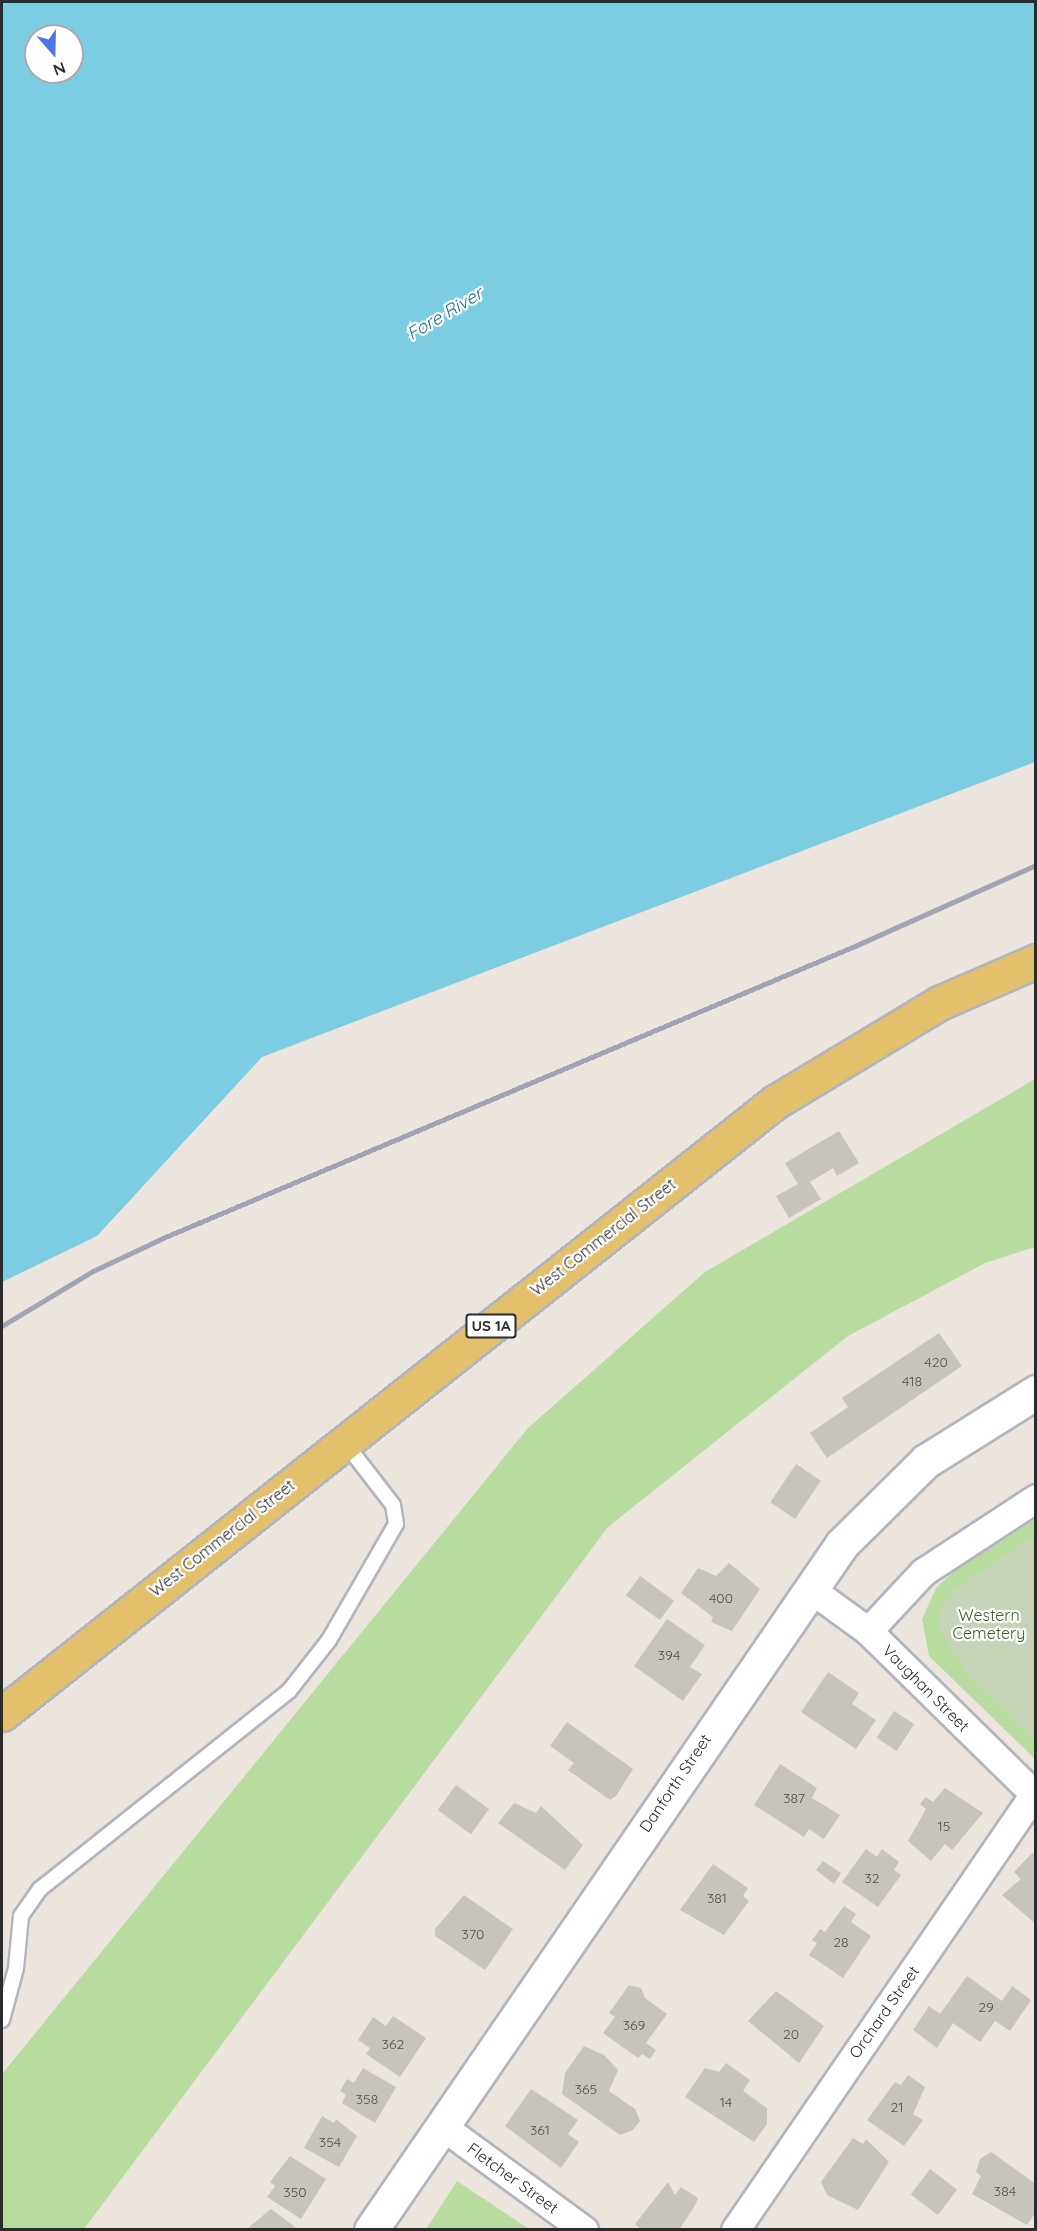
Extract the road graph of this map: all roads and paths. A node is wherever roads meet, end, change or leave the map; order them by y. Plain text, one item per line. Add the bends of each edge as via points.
1 (1035, 961) edge
2 (1035, 1392) edge
3 (344, 1442) junction
4 (1035, 1498) edge
5 (809, 1588) junction
6 (868, 1631) junction
7 (2, 1714) edge
8 (1034, 1795) edge
9 (2, 2020) edge
10 (442, 2126) junction
11 (371, 2229) edge
12 (584, 2229) edge
13 (735, 2229) edge

1 - 3 main road, West Commercial Street / US 1A via 939,1003 775,1101
2 - 5 street, Danforth Street via 958,1438 896,1485
3 - 7 main road, West Commercial Street / US 1A
3 - 9 lane via 393,1505 396,1524 329,1640 289,1691 40,1889 21,1917 16,1968
4 - 6 street via 923,1572
5 - 6 street, Vaughan Street
5 - 10 street, Danforth Street
6 - 8 street, Vaughan Street
8 - 13 street, Orchard Street
10 - 11 street, Danforth Street
10 - 12 street, Fletcher Street

